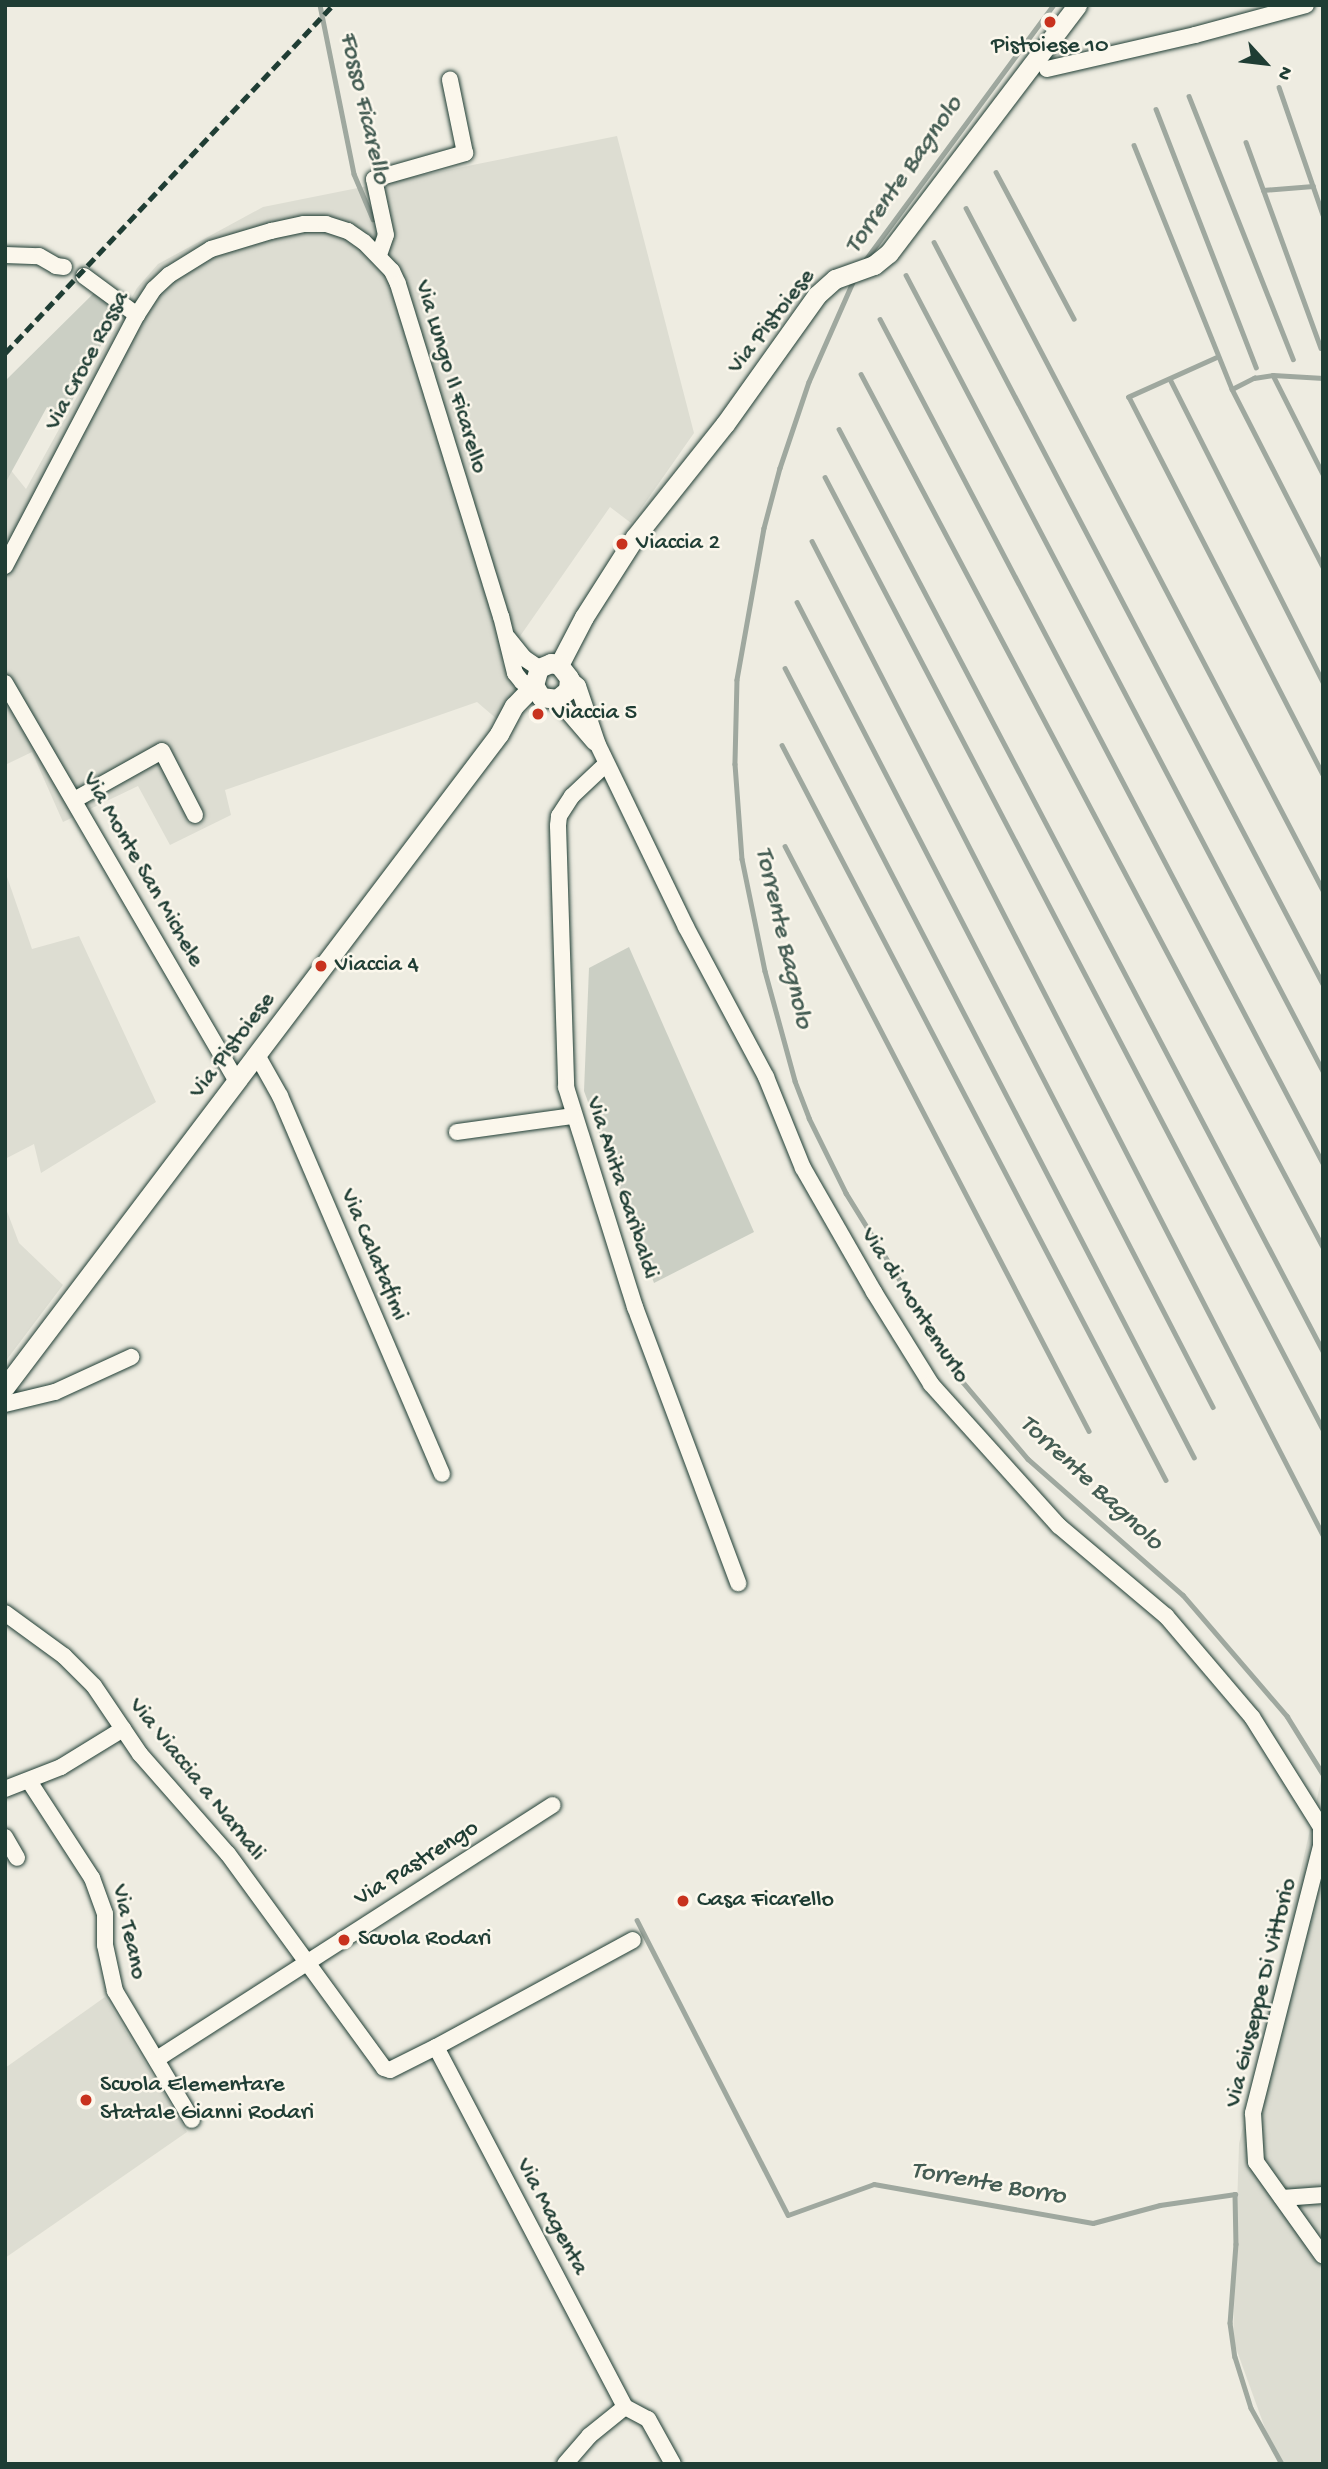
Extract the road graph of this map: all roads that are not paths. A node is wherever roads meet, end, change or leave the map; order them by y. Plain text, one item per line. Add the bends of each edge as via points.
1 (1077, 5) edge
2 (1306, 5) edge
3 (1047, 69) dead end
4 (450, 80) dead end
5 (5, 255) edge
6 (379, 255) junction
7 (64, 267) dead end
8 (84, 276) dead end
9 (136, 315) junction
10 (5, 566) edge
11 (564, 671) junction
12 (5, 683) edge
13 (543, 687) junction
14 (598, 746) junction
15 (606, 764) junction
16 (76, 800) junction
17 (195, 815) dead end
18 (257, 1055) junction
19 (237, 1082) junction
20 (573, 1116) junction
21 (457, 1132) dead end
22 (131, 1357) dead end
23 (5, 1387) edge
24 (5, 1404) edge
25 (442, 1474) dead end
26 (738, 1583) dead end
27 (5, 1613) edge
28 (124, 1729) junction
29 (29, 1781) junction
30 (5, 1789) edge
31 (552, 1805) dead end
32 (5, 1837) edge
33 (1321, 1846) edge
34 (17, 1858) dead end
35 (633, 1940) dead end
36 (307, 1961) junction
37 (436, 2047) junction
38 (158, 2059) junction
39 (192, 2120) dead end
40 (1323, 2195) edge
41 (1282, 2198) junction
42 (1323, 2256) edge
43 (625, 2407) junction
44 (565, 2464) edge
45 (673, 2464) edge

1 - 11 main road, Via Pistoiese via 889,253 868,268 835,279 817,295 725,424 635,537 584,617
2 - 3 street
4 - 6 street via 465,153 374,179 386,235
5 - 7 street via 39,256
6 - 9 street, Via Croce Rossa via 348,231 326,224 271,231 211,249 187,262 154,289
6 - 13 street, Via Lungo Il Ficarello via 398,284 518,678
8 - 9 street
9 - 10 street, Via Croce Rossa
11 - 13 main road via 551,663
11 - 13 main road, Via Pistoiese via 568,690
11 - 14 street, Via di Montemurlo via 578,686
12 - 16 street, Via Monte San Michele
13 - 14 street, Via di Montemurlo
13 - 18 main road, Via Pistoiese via 514,706 499,734
14 - 15 street, Via di Montemurlo
15 - 20 street, Via Anita Garibaldi via 572,796 558,827 566,1087
15 - 33 street, Via di Montemurlo via 766,1077 803,1168 931,1384 1059,1526 1166,1616 1252,1717 1321,1827
16 - 17 street via 162,751
16 - 19 street, Via Monte San Michele
18 - 19 main road, Via Pistoiese
18 - 25 street, Via Calatafimi via 280,1096
19 - 23 main road, Via Pistoiese
20 - 21 street
20 - 26 street, Via Anita Garibaldi via 635,1307
22 - 24 street via 55,1392
27 - 28 street, Via Viaccia a Narnali via 80,1670
28 - 29 street
28 - 36 street, Via Viaccia a Narnali via 140,1754 208,1829
29 - 30 street
29 - 38 street, Via Teano via 92,1878 106,1913 105,1945 115,1990
31 - 36 street, Via Pastrengo
32 - 34 street
33 - 41 street, Via Giuseppe Di Vittorio via 1253,2113 1256,2162
35 - 37 street, Via Viaccia a Narnali
36 - 37 street, Via Viaccia a Narnali via 384,2068 390,2070
36 - 38 street
37 - 43 street, Via Magenta
38 - 39 street, Via Teano
40 - 41 street
41 - 42 street, Via Giuseppe Di Vittorio
43 - 44 street via 589,2436
43 - 45 street via 648,2418

